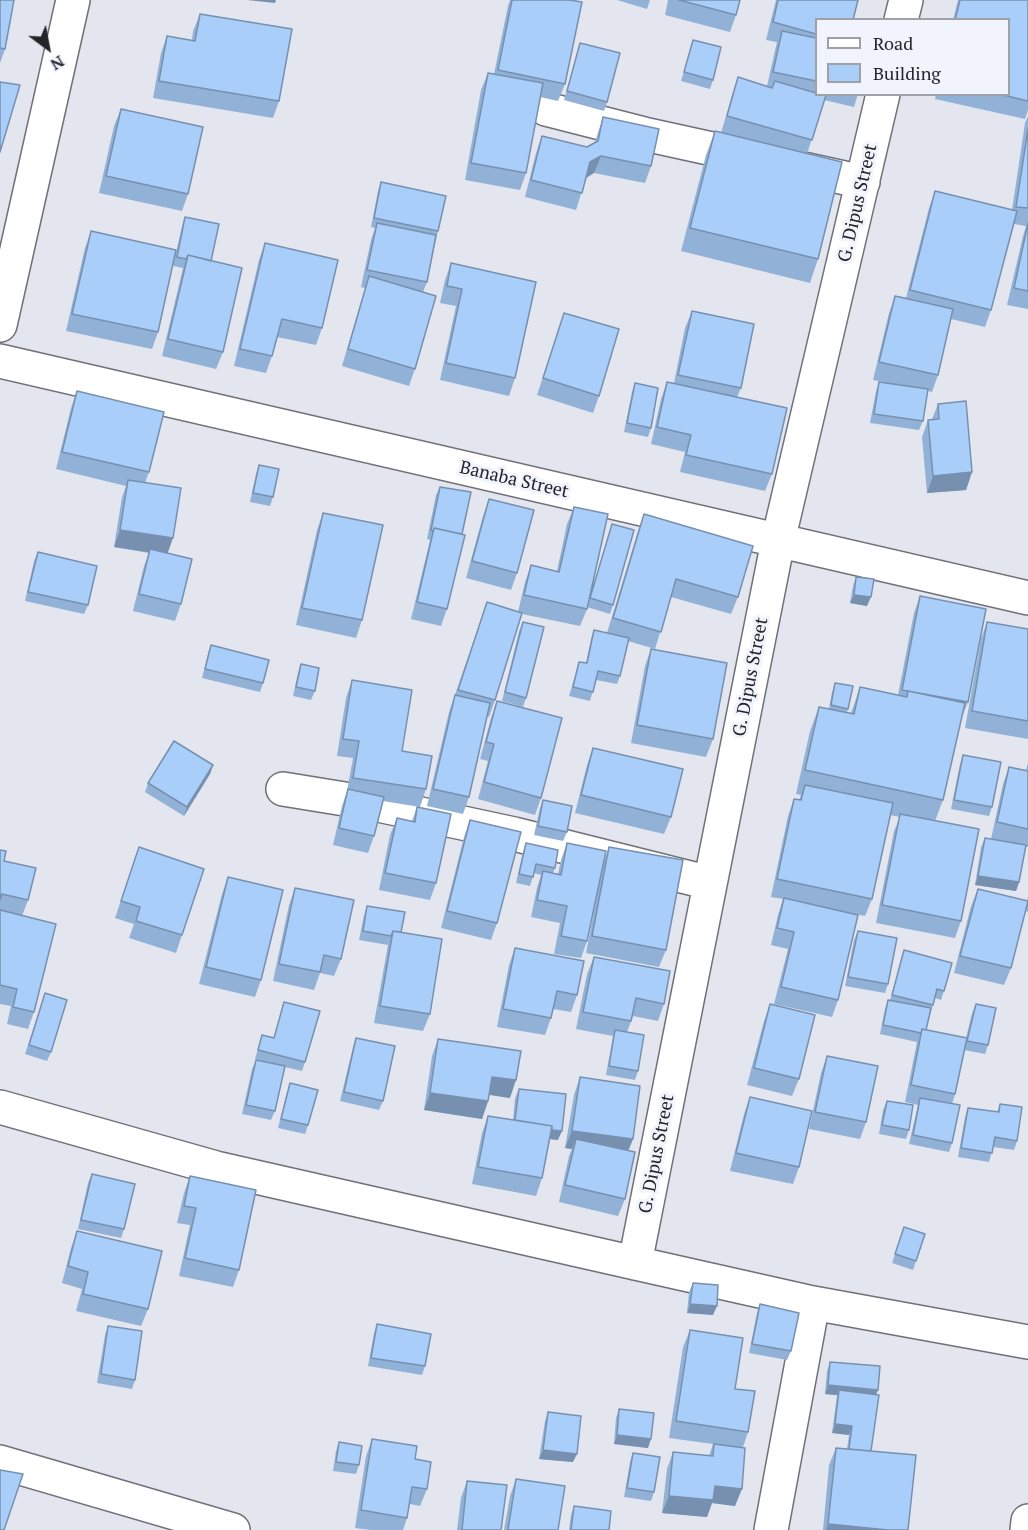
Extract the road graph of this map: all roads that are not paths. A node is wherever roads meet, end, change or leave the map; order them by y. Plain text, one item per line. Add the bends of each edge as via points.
1 (73, 0) edge
2 (906, 0) edge
3 (902, 18) edge
4 (883, 96) edge
5 (546, 109) dead end
6 (863, 182) junction
7 (0, 325) edge
8 (0, 361) edge
9 (778, 541) junction
10 (1028, 598) edge
11 (283, 789) dead end
12 (710, 883) junction
13 (0, 1107) edge
14 (635, 1263) junction
15 (813, 1303) junction
16 (1028, 1342) edge
17 (0, 1462) edge
18 (1028, 1521) edge
19 (233, 1530) edge
20 (771, 1530) edge
21 (1027, 1530) edge

1 - 7 street
2 - 3 street
4 - 6 street, G. Dipus Street
5 - 6 street
6 - 9 street, G. Dipus Street
8 - 9 street, Banaba Street
9 - 10 street, Banaba Street
9 - 12 street, G. Dipus Street
11 - 12 street via 514,834
12 - 14 street, G. Dipus Street
13 - 14 street via 216,1168
14 - 15 street
15 - 16 street
15 - 20 street
17 - 19 street
18 - 21 street

